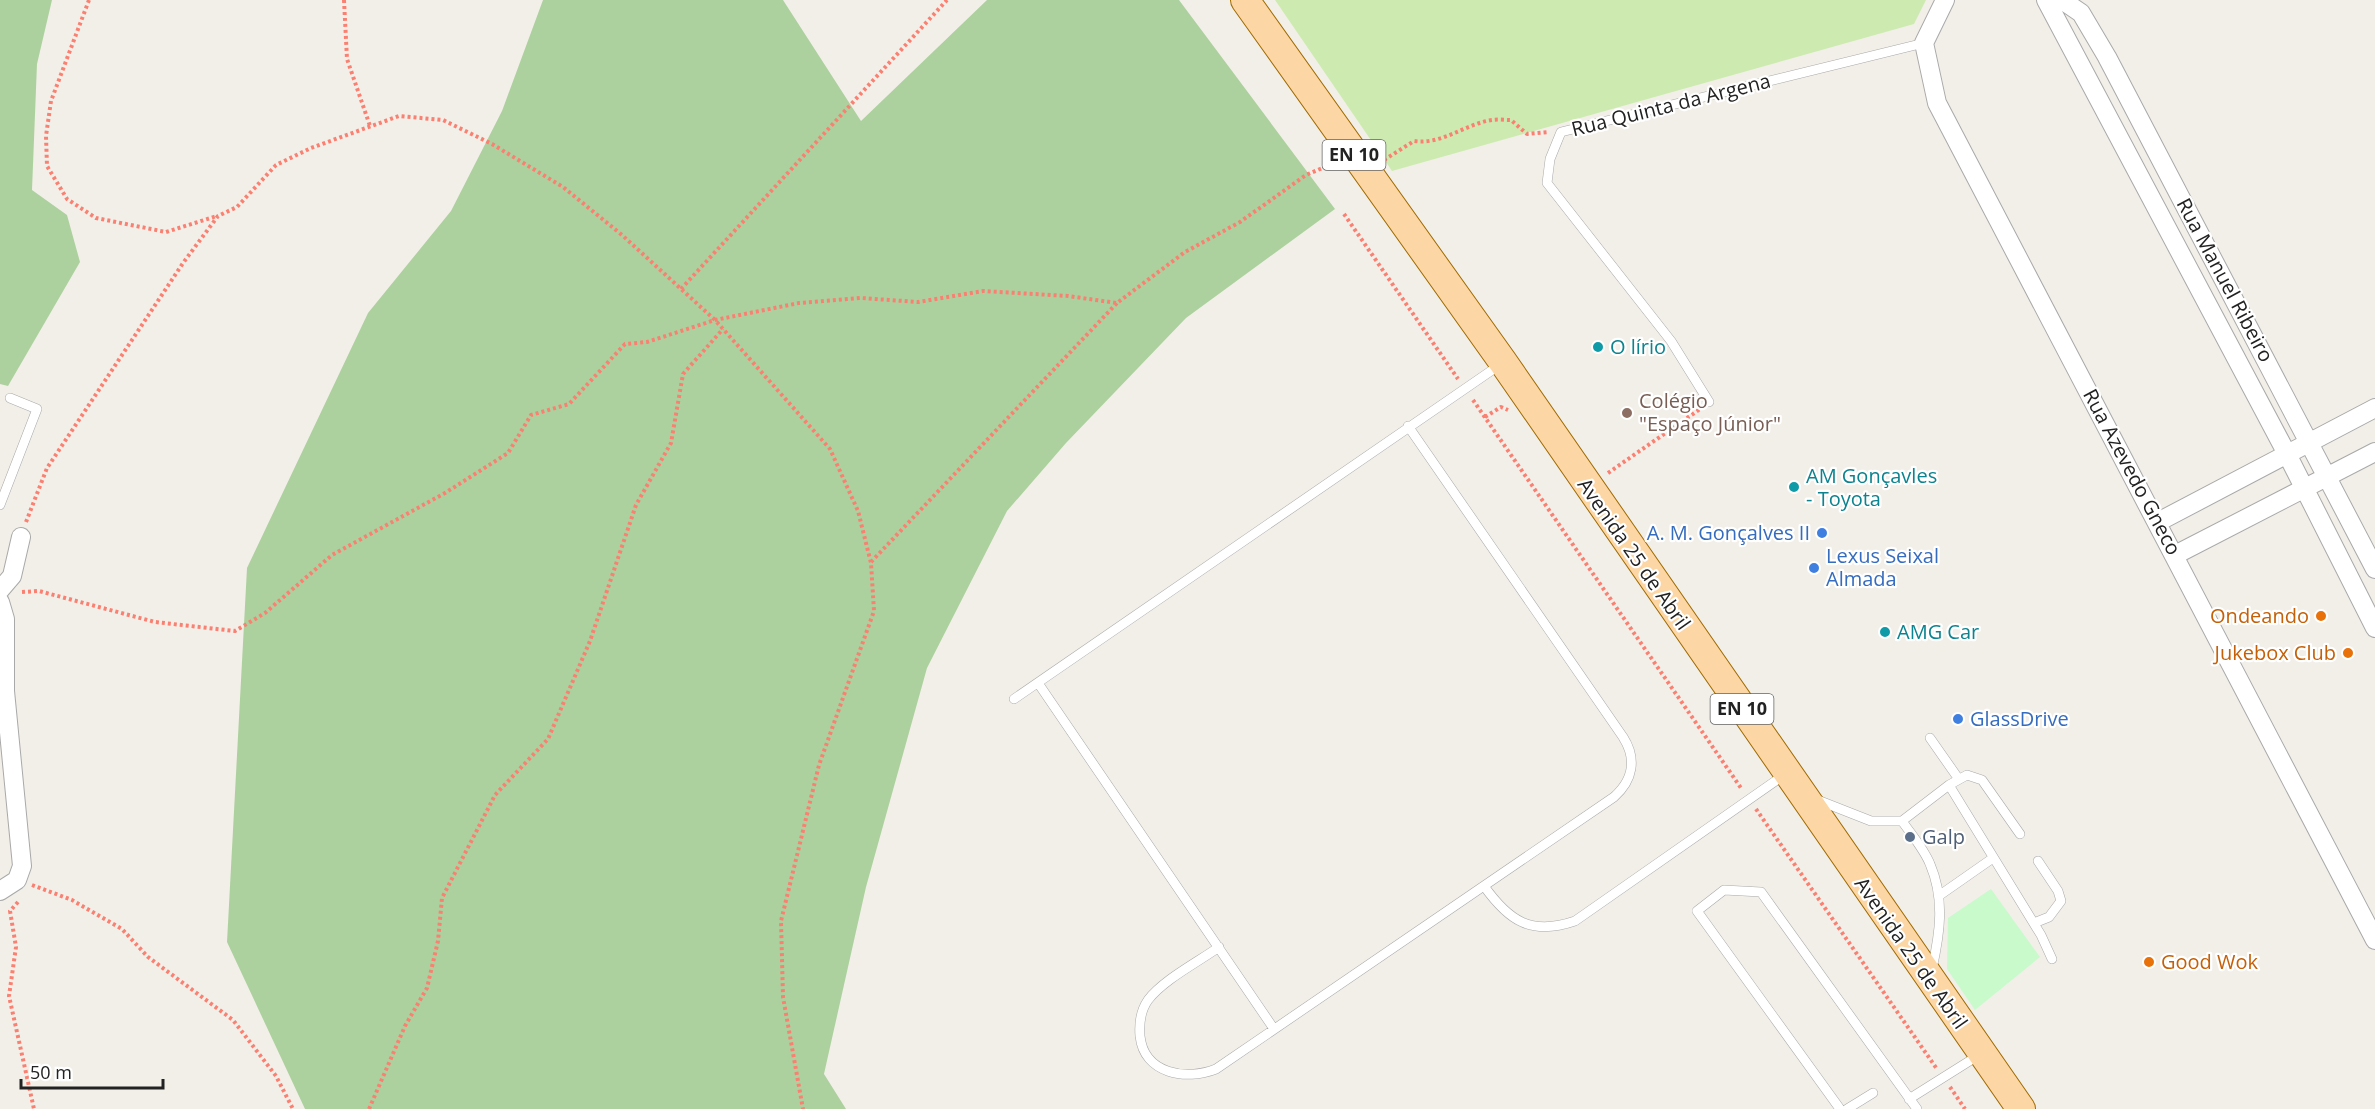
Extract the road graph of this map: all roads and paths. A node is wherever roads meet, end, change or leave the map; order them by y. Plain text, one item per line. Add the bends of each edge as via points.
1 (89, 0) edge
2 (344, 0) edge
3 (947, 0) edge
4 (1245, 0) edge
5 (1945, 0) edge
6 (2046, 0) edge
7 (2062, 0) edge
8 (1924, 43) junction
9 (370, 126) junction
10 (1561, 132) junction
11 (1354, 155) junction
12 (1382, 161) dead end
13 (1344, 214) dead end
14 (218, 216) junction
15 (681, 290) junction
16 (1117, 303) junction
17 (715, 320) junction
18 (723, 329) junction
19 (1503, 362) junction
20 (1464, 388) junction
21 (10, 398) dead end
22 (1709, 402) joint
23 (2375, 408) edge
24 (1408, 426) junction
25 (2310, 441) junction
26 (2375, 452) edge
27 (2287, 454) junction
28 (2326, 475) junction
29 (1587, 487) junction
30 (2304, 487) junction
31 (0, 506) edge
32 (2158, 522) junction
33 (21, 537) joint
34 (2175, 555) junction
35 (871, 563) junction
36 (2375, 569) edge
37 (0, 590) edge
38 (20, 592) dead end
39 (0, 602) edge
40 (2375, 628) edge
41 (1038, 683) junction
42 (1014, 699) dead end
43 (1930, 738) dead end
44 (1958, 778) junction
45 (1793, 783) junction
46 (1949, 785) junction
47 (1749, 800) junction
48 (1902, 821) junction
49 (2020, 834) dead end
50 (1993, 858) junction
51 (2038, 861) dead end
52 (17, 880) junction
53 (1484, 886) junction
54 (0, 891) edge
55 (1940, 895) junction
56 (2034, 923) junction
57 (2375, 940) edge
58 (1219, 947) junction
59 (2052, 959) dead end
60 (1930, 980) junction
61 (1274, 1029) junction
62 (1981, 1053) junction
63 (1943, 1078) junction
64 (1873, 1093) dead end
65 (1909, 1098) junction
66 (34, 1109) edge
67 (293, 1109) edge
68 (369, 1109) edge
69 (803, 1109) edge
70 (1840, 1109) edge
71 (1847, 1109) edge
72 (1917, 1109) edge
73 (1965, 1109) edge
74 (2021, 1109) edge

1 - 14 path via 51,101 47,166 67,199 96,218 166,232
2 - 9 path via 347,59
3 - 15 path
4 - 11 main road, Avenida 25 de Abril / EN 10
5 - 8 street
6 - 27 street
7 - 25 street, Rua Manuel Ribeiro via 2081,13 2107,57
8 - 10 lane, Rua Quinta da Argena
8 - 32 street, Rua Azevedo Gneco via 1937,103
9 - 14 path via 276,165 237,207
9 - 15 path via 399,116 443,120 492,144 563,186
10 - 12 path via 1527,134 1511,120 1491,120 1443,137 1414,141
10 - 22 lane, Rua Quinta da Argena via 1550,159 1547,183 1671,341
11 - 16 path via 1306,175 1240,222 1185,252
11 - 19 main road, Avenida 25 de Abril / EN 10
13 - 20 path
14 - 33 path via 47,468
15 - 17 path
16 - 17 path via 983,291 918,302 861,298 799,303
16 - 35 path
17 - 18 path
17 - 38 path via 656,339 625,344 569,404 531,415 508,453 445,493 332,555 265,613 235,631 155,622 39,591
18 - 35 path via 830,449 858,511
18 - 68 path via 683,374 671,443 636,504 590,641 548,739 495,795 442,898 438,941 427,988 405,1026
19 - 20 lane
19 - 29 main road, Avenida 25 de Abril / EN 10
20 - 24 lane
20 - 47 path
21 - 31 lane via 37,409
22 - 29 path
23 - 25 street
24 - 41 lane
24 - 53 lane via 1631,753 1629,779 1619,792
25 - 27 street
25 - 28 street, Rua Manuel Ribeiro
26 - 28 street
27 - 30 street
27 - 32 street
28 - 30 street
28 - 36 street, Rua Manuel Ribeiro
29 - 45 main road, Avenida 25 de Abril / EN 10
30 - 34 street
30 - 40 street
32 - 34 street, Rua Azevedo Gneco
33 - 37 street via 12,576
34 - 57 street, Rua Azevedo Gneco
35 - 69 path via 874,611 819,765 781,921 783,997
39 - 52 street via 5,619 5,691 22,854
41 - 42 lane
41 - 58 lane
43 - 44 lane
44 - 46 lane
44 - 49 lane via 1967,775 1982,780
45 - 47 lane
45 - 48 lane via 1871,821
45 - 60 main road, Avenida 25 de Abril / EN 10
46 - 48 lane
46 - 50 lane
47 - 53 lane via 1584,916 1565,925 1543,927 1523,923 1506,913
47 - 63 path
48 - 55 lane via 1930,862
50 - 55 lane
50 - 56 lane
51 - 56 lane via 2061,901 2049,917
52 - 54 street
52 - 66 path via 22,897 10,911 16,947 9,996
52 - 67 path via 72,900 122,928 148,957 233,1020 276,1076
53 - 61 lane
55 - 60 lane via 1940,936
56 - 59 lane
58 - 61 lane
58 - 61 lane via 1147,1001 1139,1029 1147,1057 1172,1073 1203,1074 1216,1070
60 - 62 main road, Avenida 25 de Abril / EN 10
62 - 63 lane
62 - 74 main road, Avenida 25 de Abril / EN 10
63 - 65 lane
63 - 73 path
64 - 71 lane
65 - 70 lane via 1761,892 1724,890 1697,911
65 - 72 lane

